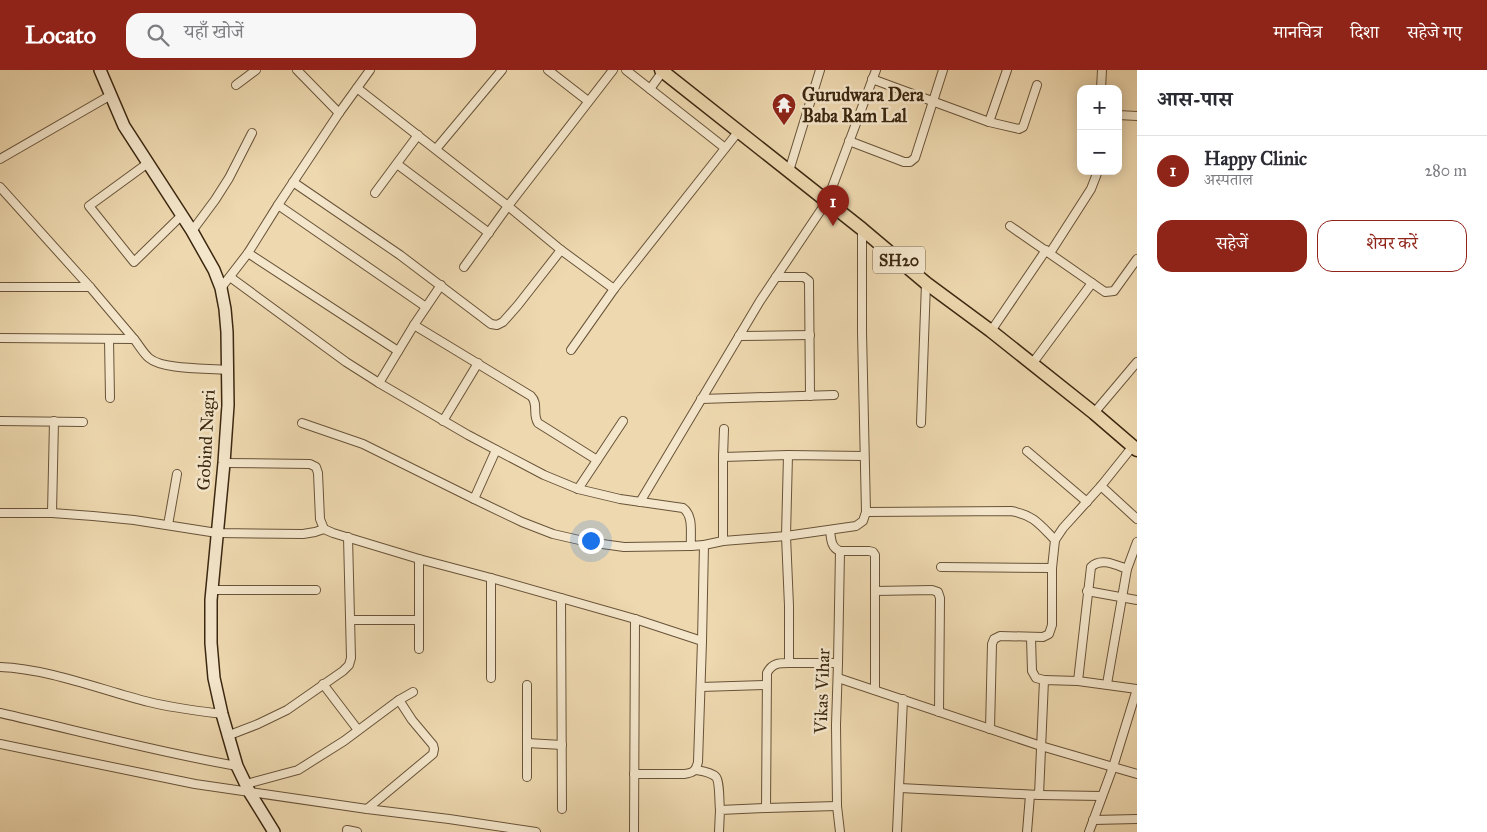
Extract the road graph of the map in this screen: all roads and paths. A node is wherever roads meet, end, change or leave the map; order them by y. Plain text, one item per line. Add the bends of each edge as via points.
1 (100, 70) edge
2 (256, 70) edge
3 (297, 70) edge
4 (370, 70) edge
5 (502, 70) edge
6 (548, 70) edge
7 (613, 70) edge
8 (626, 70) edge
9 (820, 70) edge
10 (876, 70) edge
11 (943, 70) edge
12 (1007, 70) edge
13 (1102, 70) edge
14 (662, 71) edge
15 (872, 79) junction
16 (1037, 85) dead end
17 (1101, 85) edge
18 (236, 86) dead end
19 (357, 88) junction
20 (650, 89) junction
21 (111, 95) junction
22 (588, 101) junction
23 (933, 101) junction
24 (338, 113) junction
25 (1122, 115) edge
26 (1137, 116) edge
27 (989, 122) junction
28 (738, 132) junction
29 (252, 133) dead end
30 (418, 135) junction
31 (849, 141) junction
32 (726, 148) junction
33 (436, 149) junction
34 (0, 160) edge
35 (148, 163) junction
36 (398, 164) junction
37 (789, 172) junction
38 (1097, 175) edge
39 (293, 182) junction
40 (0, 187) edge
41 (375, 193) dead end
42 (827, 201) junction
43 (278, 205) junction
44 (508, 206) junction
45 (182, 216) junction
46 (1010, 226) dead end
47 (862, 229) junction
48 (192, 230) junction
49 (489, 233) junction
50 (560, 250) junction
51 (1048, 252) junction
52 (248, 253) junction
53 (1137, 260) edge
54 (464, 267) dead end
55 (230, 277) junction
56 (776, 277) junction
57 (926, 283) junction
58 (1092, 283) junction
59 (441, 285) junction
60 (0, 287) edge
61 (90, 287) junction
62 (221, 288) junction
63 (614, 290) junction
64 (426, 307) junction
65 (414, 325) junction
66 (990, 331) junction
67 (810, 334) junction
68 (739, 336) junction
69 (0, 338) edge
70 (109, 339) junction
71 (134, 339) junction
72 (571, 350) dead end
73 (398, 351) junction
74 (1137, 362) edge
75 (478, 363) junction
76 (1032, 364) junction
77 (227, 370) junction
78 (379, 383) junction
79 (810, 396) junction
80 (834, 396) dead end
81 (110, 398) dead end
82 (701, 399) junction
83 (1094, 413) junction
84 (0, 421) edge
85 (54, 421) junction
86 (443, 421) junction
87 (623, 421) dead end
88 (83, 422) dead end
89 (921, 422) dead end
90 (302, 424) dead end
91 (724, 429) dead end
92 (1135, 448) edge
93 (496, 450) junction
94 (1027, 451) dead end
95 (788, 455) junction
96 (864, 456) junction
97 (723, 457) junction
98 (597, 460) junction
99 (224, 463) junction
100 (177, 474) dead end
101 (1101, 486) junction
102 (578, 489) junction
103 (474, 499) junction
104 (640, 502) junction
105 (1087, 502) junction
106 (866, 512) junction
107 (0, 513) edge
108 (52, 514) junction
109 (1137, 519) edge
110 (168, 525) junction
111 (324, 529) junction
112 (830, 530) junction
113 (217, 533) junction
114 (786, 536) junction
115 (348, 537) junction
116 (1055, 540) junction
117 (723, 541) junction
118 (1137, 542) edge
119 (704, 545) junction
120 (691, 546) junction
121 (840, 551) junction
122 (419, 559) junction
123 (941, 568) dead end
124 (1052, 568) junction
125 (1127, 568) junction
126 (491, 578) junction
127 (212, 590) junction
128 (316, 590) dead end
129 (874, 591) junction
130 (1087, 591) junction
131 (1122, 596) junction
132 (560, 598) junction
133 (1137, 600) edge
134 (635, 619) junction
135 (351, 620) junction
136 (418, 620) junction
137 (1031, 638) junction
138 (702, 641) junction
139 (419, 649) dead end
140 (789, 663) junction
141 (838, 663) junction
142 (0, 667) edge
143 (491, 678) dead end
144 (838, 678) junction
145 (1044, 680) junction
146 (1078, 681) junction
147 (323, 684) junction
148 (527, 684) dead end
149 (1107, 684) junction
150 (766, 685) junction
151 (701, 688) junction
152 (1137, 689) edge
153 (875, 690) junction
154 (413, 692) dead end
155 (902, 699) junction
156 (399, 700) junction
157 (939, 712) junction
158 (0, 713) edge
159 (222, 714) junction
160 (990, 728) junction
161 (358, 730) junction
162 (227, 736) junction
163 (527, 743) junction
164 (0, 744) edge
165 (562, 745) junction
166 (1041, 746) junction
167 (237, 766) junction
168 (1113, 767) junction
169 (696, 770) junction
170 (634, 774) junction
171 (1137, 774) edge
172 (527, 777) dead end
173 (248, 788) junction
174 (900, 788) junction
175 (1030, 795) junction
176 (1039, 795) junction
177 (1102, 796) junction
178 (837, 806) junction
179 (766, 808) junction
180 (367, 809) junction
181 (562, 809) dead end
182 (720, 810) junction
183 (1137, 819) edge
184 (1093, 820) junction
185 (346, 830) dead end
186 (274, 832) edge
187 (357, 832) edge
188 (536, 832) edge
189 (634, 832) edge
190 (719, 832) edge
191 (840, 832) edge
192 (898, 832) edge
193 (1026, 832) edge
194 (1089, 832) edge

1 - 21 street, Gobind Nagri
2 - 18 street
3 - 24 street
4 - 19 street
5 - 33 street
6 - 22 street
7 - 22 street
8 - 20 street
9 - 37 street
10 - 15 street
11 - 23 street
12 - 27 street
13 - 17 street
14 - 20 street
14 - 28 main road, SH20
15 - 23 street
15 - 31 street
16 - 27 street via 1023,127 1018,130
19 - 24 street
19 - 30 street
20 - 32 street
21 - 34 street
21 - 35 street, Gobind Nagri via 124,126
22 - 44 street
23 - 27 street
23 - 31 street via 915,158 910,162
24 - 39 street
25 - 26 street
28 - 32 street
28 - 37 main road, SH20
29 - 48 street via 229,178
30 - 33 street
30 - 36 street
31 - 42 street
32 - 63 street
33 - 44 street
35 - 45 street, Gobind Nagri
35 - 45 street via 89,206 134,262
36 - 41 street
36 - 49 street
37 - 42 main road, SH20
38 - 51 street via 1091,190
39 - 43 street
39 - 59 street
40 - 61 street
42 - 47 main road, SH20
42 - 56 street
43 - 52 street
43 - 64 street
44 - 49 street
44 - 50 street
45 - 48 street, Gobind Nagri
46 - 51 street
47 - 57 main road, SH20
47 - 96 street
48 - 62 street, Gobind Nagri
49 - 54 street
50 - 59 street via 518,305 497,325 491,324
50 - 63 street
51 - 58 street
51 - 66 street
52 - 55 street
52 - 73 street
53 - 58 street via 1114,291 1105,292
55 - 62 street
55 - 78 street
56 - 67 street via 804,277 809,281
56 - 68 street
57 - 66 main road, SH20
57 - 89 street
58 - 76 street
59 - 64 street
60 - 61 street
61 - 71 street
62 - 77 street, Gobind Nagri via 227,332
63 - 72 street
64 - 65 street
65 - 73 street
65 - 75 street
66 - 76 main road, SH20
67 - 68 street
67 - 79 street
68 - 82 street
69 - 70 street
70 - 71 street
70 - 81 street
71 - 77 street via 157,363
73 - 78 street
74 - 83 street
75 - 86 street
75 - 98 street via 532,396 538,423
76 - 83 main road, SH20
77 - 99 street, Gobind Nagri
78 - 86 street
79 - 80 street
79 - 82 street
82 - 104 street
83 - 92 main road, SH20
84 - 85 street
85 - 88 street
85 - 108 street
86 - 93 street
87 - 98 street
90 - 103 street via 363,444
91 - 97 street
92 - 101 street
93 - 102 street
93 - 103 street
94 - 105 street
95 - 96 street
95 - 97 street
95 - 114 street
96 - 106 street
97 - 117 street
98 - 102 street
99 - 111 street via 310,464 316,467 320,519
99 - 113 street, Gobind Nagri
100 - 110 street
101 - 105 street
101 - 109 street
102 - 104 street
103 - 120 street via 553,534 588,542 624,547
104 - 120 street via 683,508 688,512
105 - 116 street
106 - 112 street via 863,521 856,526
106 - 116 street via 1012,511 1033,518
107 - 108 street
108 - 110 street
110 - 113 street
111 - 113 street via 303,534
111 - 115 street
112 - 114 street
112 - 121 street via 832,546
113 - 127 street, Gobind Nagri
114 - 117 street
114 - 140 street
115 - 122 street
115 - 135 street
116 - 124 street
117 - 119 street
118 - 125 street
119 - 120 street
119 - 138 street
121 - 129 street via 873,552
121 - 141 street, Vikas Vihar
122 - 126 street
122 - 136 street
123 - 124 street
124 - 137 street via 1052,625 1049,634
125 - 130 street via 1095,562 1091,566
125 - 131 street
126 - 132 street
126 - 143 street
127 - 128 street
127 - 159 street, Gobind Nagri via 211,643
129 - 153 street
129 - 157 street via 938,592
130 - 131 street
130 - 146 street
131 - 133 street
131 - 149 street
132 - 134 street
132 - 165 street
134 - 138 street
134 - 170 street
135 - 136 street
135 - 147 street via 349,665
136 - 139 street
137 - 145 street via 1032,671 1036,678
137 - 160 street via 1000,636 994,639
138 - 151 street
140 - 141 street
140 - 150 street via 776,663 770,668
141 - 144 street, Vikas Vihar
142 - 159 street via 96,686 150,702
144 - 153 street
144 - 178 street, Vikas Vihar
145 - 146 street
145 - 166 street
146 - 149 street
147 - 161 street
147 - 162 street via 287,710
148 - 163 street
149 - 152 street
150 - 151 street
150 - 179 street
151 - 169 street
152 - 168 street
153 - 155 street
154 - 156 street
155 - 157 street
155 - 174 street
156 - 161 street
156 - 180 street via 433,745 433,754
157 - 160 street
158 - 167 street
159 - 162 street, Gobind Nagri
160 - 166 street
161 - 173 street via 298,770
162 - 167 street, Gobind Nagri
163 - 165 street
163 - 172 street
164 - 173 street via 195,784
165 - 181 street
166 - 168 street
166 - 176 street
167 - 173 street, Gobind Nagri
168 - 171 street
168 - 177 street
169 - 170 street via 684,774
169 - 182 street via 716,777
170 - 189 street
173 - 180 street
173 - 186 street, Gobind Nagri
174 - 175 street
174 - 192 street
175 - 176 street
175 - 193 street
176 - 177 street
177 - 184 street
178 - 179 street
178 - 191 street, Vikas Vihar
179 - 182 street
180 - 188 street
182 - 190 street
183 - 184 street
184 - 194 street
185 - 187 street

